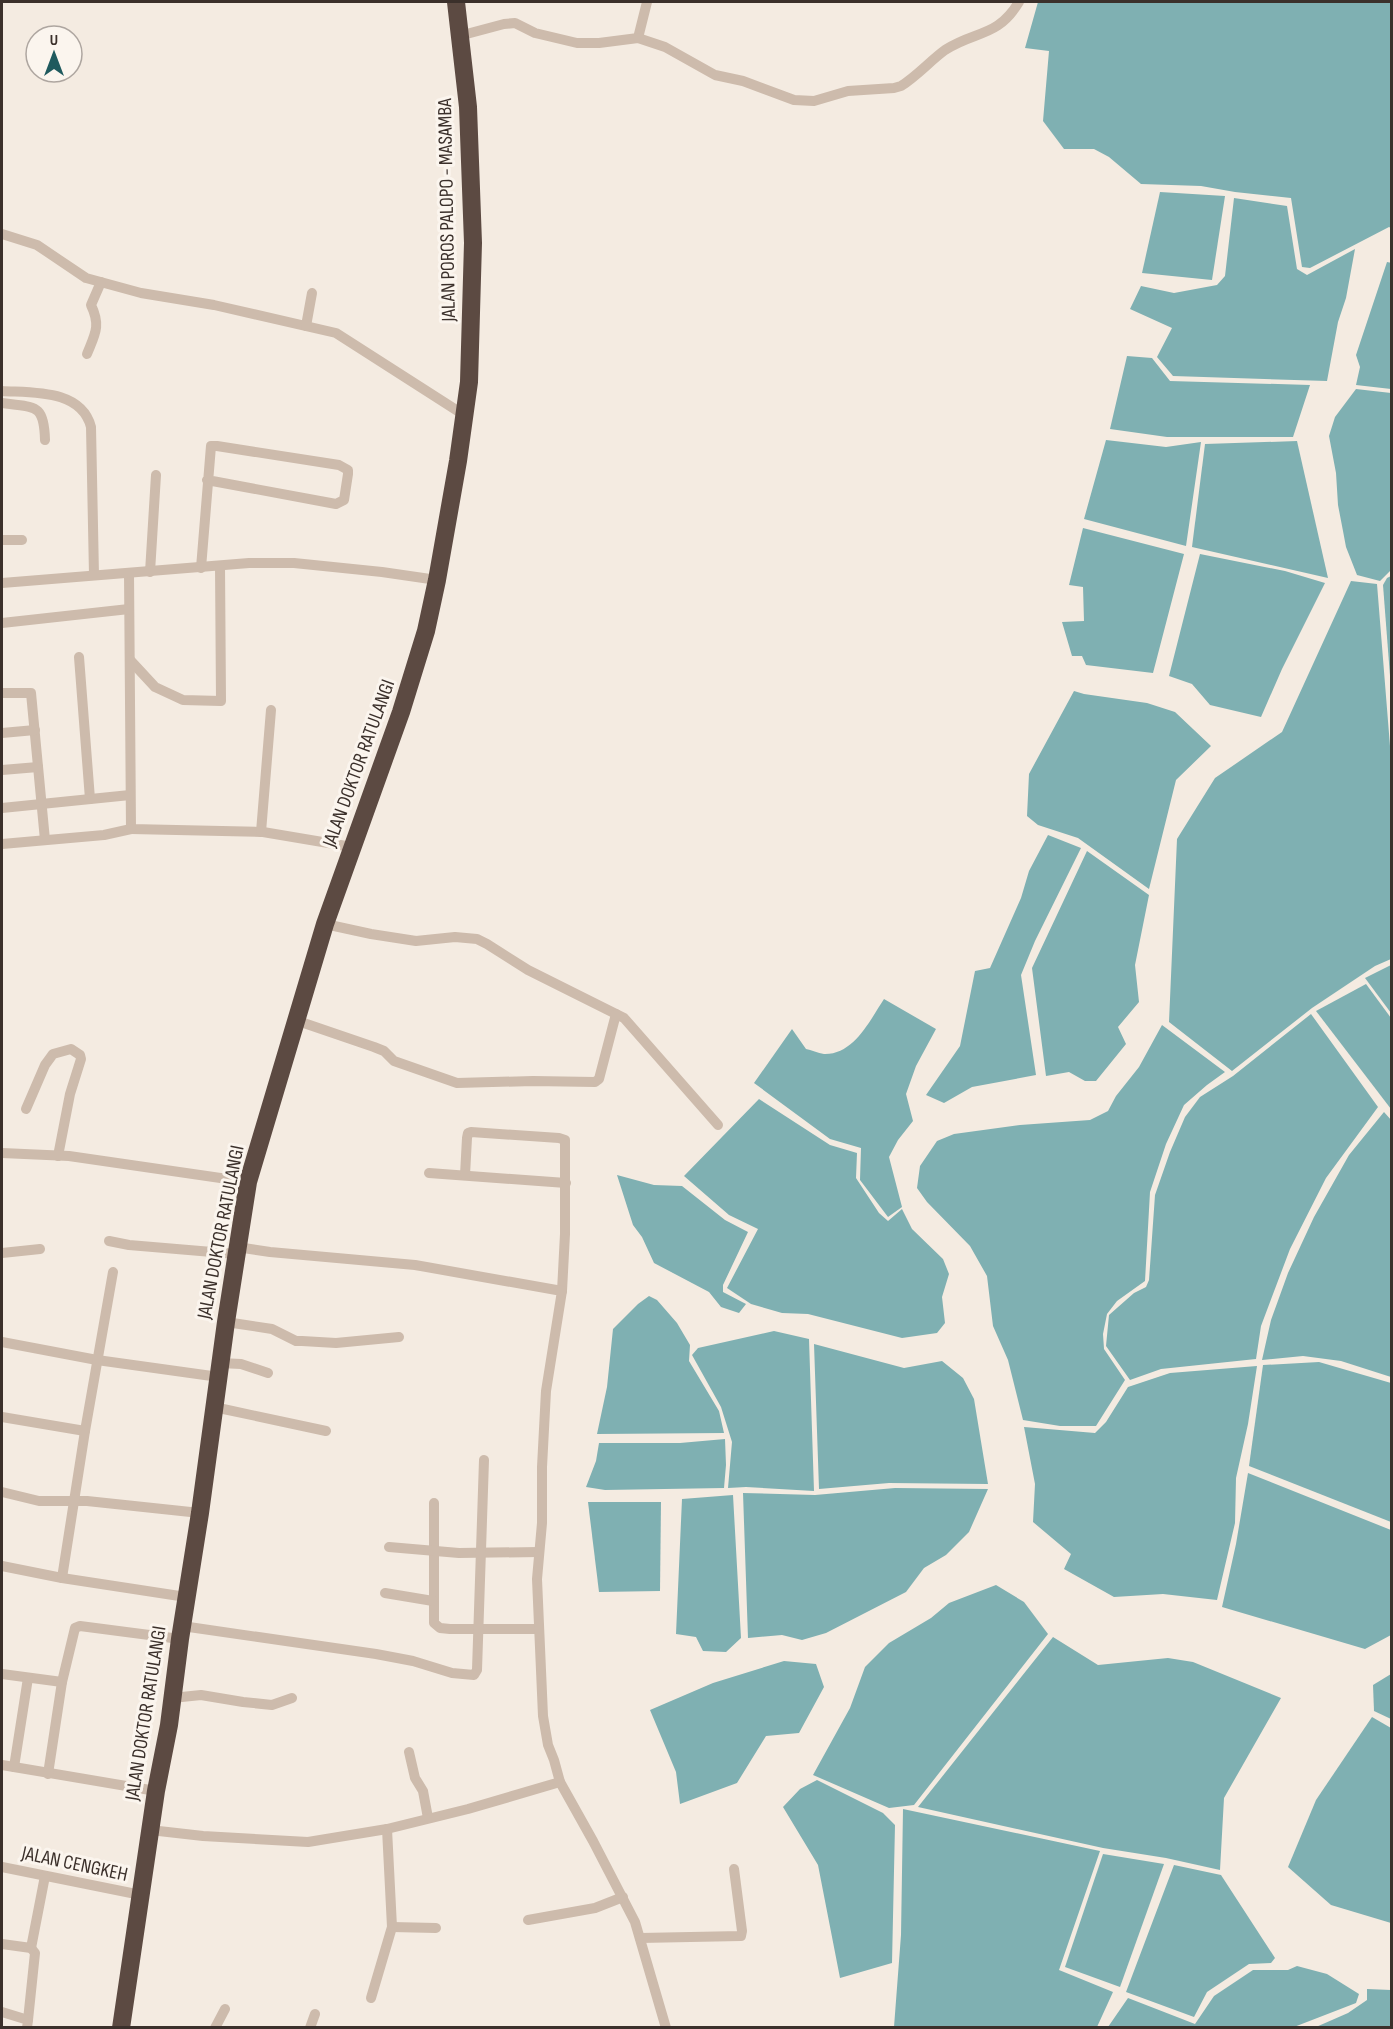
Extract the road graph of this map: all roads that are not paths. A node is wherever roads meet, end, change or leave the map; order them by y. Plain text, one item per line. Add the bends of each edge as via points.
1 (456, 2) edge
2 (647, 2) edge
3 (1019, 2) edge
4 (459, 36) junction
5 (638, 38) junction
6 (2, 234) edge
7 (101, 282) junction
8 (312, 293) dead end
9 (306, 325) junction
10 (87, 354) dead end
11 (468, 388) joint
12 (2, 391) edge
13 (2, 403) edge
14 (464, 415) junction
15 (45, 440) dead end
16 (156, 475) dead end
17 (207, 480) junction
18 (2, 540) edge
19 (22, 540) dead end
20 (220, 566) junction
21 (201, 568) junction
22 (150, 572) junction
23 (129, 573) junction
24 (94, 575) junction
25 (437, 580) junction
26 (2, 583) edge
27 (129, 609) junction
28 (2, 623) edge
29 (79, 657) dead end
30 (130, 660) junction
31 (2, 693) edge
32 (271, 710) dead end
33 (35, 730) junction
34 (2, 733) edge
35 (38, 767) junction
36 (2, 770) edge
37 (130, 795) junction
38 (90, 799) junction
39 (42, 804) junction
40 (2, 808) edge
41 (131, 829) junction
42 (261, 832) junction
43 (45, 840) junction
44 (2, 844) edge
45 (352, 847) junction
46 (326, 924) junction
47 (616, 1014) junction
48 (295, 1020) junction
49 (26, 1109) dead end
50 (718, 1125) dead end
51 (2, 1153) edge
52 (58, 1156) junction
53 (429, 1173) dead end
54 (465, 1175) junction
55 (248, 1182) junction
56 (566, 1183) junction
57 (109, 1241) dead end
58 (40, 1249) dead end
59 (236, 1250) junction
60 (2, 1253) edge
61 (113, 1272) dead end
62 (562, 1291) junction
63 (226, 1322) junction
64 (399, 1337) dead end
65 (2, 1342) edge
66 (97, 1360) junction
67 (219, 1370) junction
68 (268, 1373) dead end
69 (214, 1407) junction
70 (2, 1417) edge
71 (85, 1431) junction
72 (326, 1431) dead end
73 (484, 1460) dead end
74 (2, 1492) edge
75 (73, 1502) junction
76 (434, 1503) dead end
77 (200, 1513) junction
78 (389, 1547) dead end
79 (433, 1551) junction
80 (539, 1552) junction
81 (482, 1553) junction
82 (2, 1566) edge
83 (62, 1578) junction
84 (385, 1593) dead end
85 (186, 1597) junction
86 (433, 1601) junction
87 (538, 1629) junction
88 (479, 1630) junction
89 (181, 1632) junction
90 (2, 1674) edge
91 (28, 1678) junction
92 (62, 1682) junction
93 (172, 1698) junction
94 (292, 1698) dead end
95 (410, 1752) dead end
96 (2, 1766) edge
97 (14, 1767) junction
98 (48, 1774) junction
99 (560, 1782) junction
100 (156, 1791) junction
101 (428, 1818) junction
102 (387, 1828) junction
103 (150, 1830) junction
104 (2, 1867) edge
105 (734, 1869) dead end
106 (45, 1876) junction
107 (141, 1895) junction
108 (623, 1897) junction
109 (528, 1920) dead end
110 (392, 1927) junction
111 (436, 1928) dead end
112 (640, 1938) junction
113 (2, 1944) edge
114 (31, 1948) junction
115 (371, 1998) dead end
116 (225, 2009) dead end
117 (2, 2012) edge
118 (315, 2014) dead end
119 (28, 2024) edge
120 (121, 2028) edge
121 (215, 2028) edge
122 (310, 2028) edge
123 (666, 2028) edge

1 - 4 highway, JALAN POROS PALOPO - MASAMBA
2 - 5 street
3 - 5 street via 998,27 950,48 901,86 848,91 814,101 794,100 716,75 665,47
4 - 5 street via 515,23 535,33 577,43
4 - 11 highway, JALAN POROS PALOPO - MASAMBA via 468,107 473,210
6 - 7 street via 37,245 86,278
7 - 9 street
7 - 10 street via 91,305 97,327
8 - 9 street
9 - 14 street via 343,337
11 - 14 highway, JALAN DOKTOR RATULANGI
12 - 24 street via 53,394 70,401 89,418
13 - 15 street via 34,408 41,413
14 - 25 highway, JALAN DOKTOR RATULANGI
16 - 22 street
17 - 17 street via 213,446 339,465 348,470 344,500 336,504
17 - 21 street
18 - 19 street
20 - 21 street
20 - 25 street via 294,563
20 - 30 street via 221,701 183,700 155,687
21 - 22 street
22 - 23 street
23 - 24 street
23 - 27 street
24 - 26 street
25 - 45 highway, JALAN DOKTOR RATULANGI via 401,712
27 - 28 street
27 - 30 street
29 - 38 street
30 - 37 street
31 - 33 street via 31,693
32 - 42 street
33 - 34 street
33 - 35 street
35 - 36 street
35 - 39 street
37 - 38 street
37 - 41 street
38 - 39 street
39 - 40 street
39 - 43 street
41 - 42 street
41 - 43 street
42 - 45 street
43 - 44 street
45 - 46 highway, JALAN DOKTOR RATULANGI
46 - 47 street via 416,941 477,939 528,970
46 - 48 highway, JALAN DOKTOR RATULANGI
47 - 48 street via 595,1082 458,1083 394,1061 374,1047
47 - 50 street via 624,1018
48 - 55 highway, JALAN DOKTOR RATULANGI
49 - 52 street via 53,1054 70,1050 80,1055
51 - 52 street
52 - 55 street
53 - 54 street
54 - 56 street
54 - 56 street via 468,1133 531,1135 565,1140
55 - 59 highway, JALAN DOKTOR RATULANGI
56 - 62 street
57 - 59 street
58 - 60 street
59 - 62 street via 415,1265
59 - 63 highway, JALAN DOKTOR RATULANGI
61 - 66 street
62 - 80 street via 545,1403
63 - 64 street via 272,1329 296,1341 336,1343
63 - 67 highway, JALAN DOKTOR RATULANGI
65 - 66 street
66 - 67 street
66 - 71 street
67 - 68 street via 242,1364
67 - 69 highway, JALAN DOKTOR RATULANGI
69 - 72 street
69 - 77 highway, JALAN DOKTOR RATULANGI
70 - 71 street
71 - 75 street
73 - 81 street
74 - 75 street via 39,1501
75 - 77 street
75 - 83 street
76 - 79 street
77 - 85 highway, JALAN DOKTOR RATULANGI
78 - 79 street
79 - 81 street
79 - 86 street
80 - 81 street
80 - 87 street
81 - 88 street
82 - 83 street
83 - 85 street
84 - 86 street
85 - 89 highway, JALAN DOKTOR RATULANGI
86 - 88 street via 436,1626
87 - 88 street
87 - 99 street via 545,1731
88 - 89 street via 477,1670 471,1675 376,1654
89 - 92 street via 77,1627
89 - 93 highway, JALAN DOKTOR RATULANGI
90 - 91 street
91 - 92 street
91 - 97 street
92 - 98 street
93 - 94 street via 201,1695 272,1705
93 - 100 highway, JALAN DOKTOR RATULANGI
95 - 101 street
96 - 97 street
97 - 98 street
98 - 100 street
99 - 101 street
99 - 108 street
100 - 103 highway, JALAN DOKTOR RATULANGI
101 - 102 street
102 - 103 street via 308,1842
102 - 110 street
103 - 107 highway, JALAN DOKTOR RATULANGI
104 - 106 street, JALAN CENGKEH
105 - 112 street via 741,1936
106 - 107 street, JALAN CENGKEH
106 - 114 street
107 - 120 highway, JALAN DOKTOR RATULANGI
108 - 109 street via 595,1908
108 - 112 street
110 - 111 street
110 - 115 street
112 - 123 street
113 - 114 street
114 - 119 street via 36,1959
116 - 121 street
117 - 119 street
118 - 122 street

